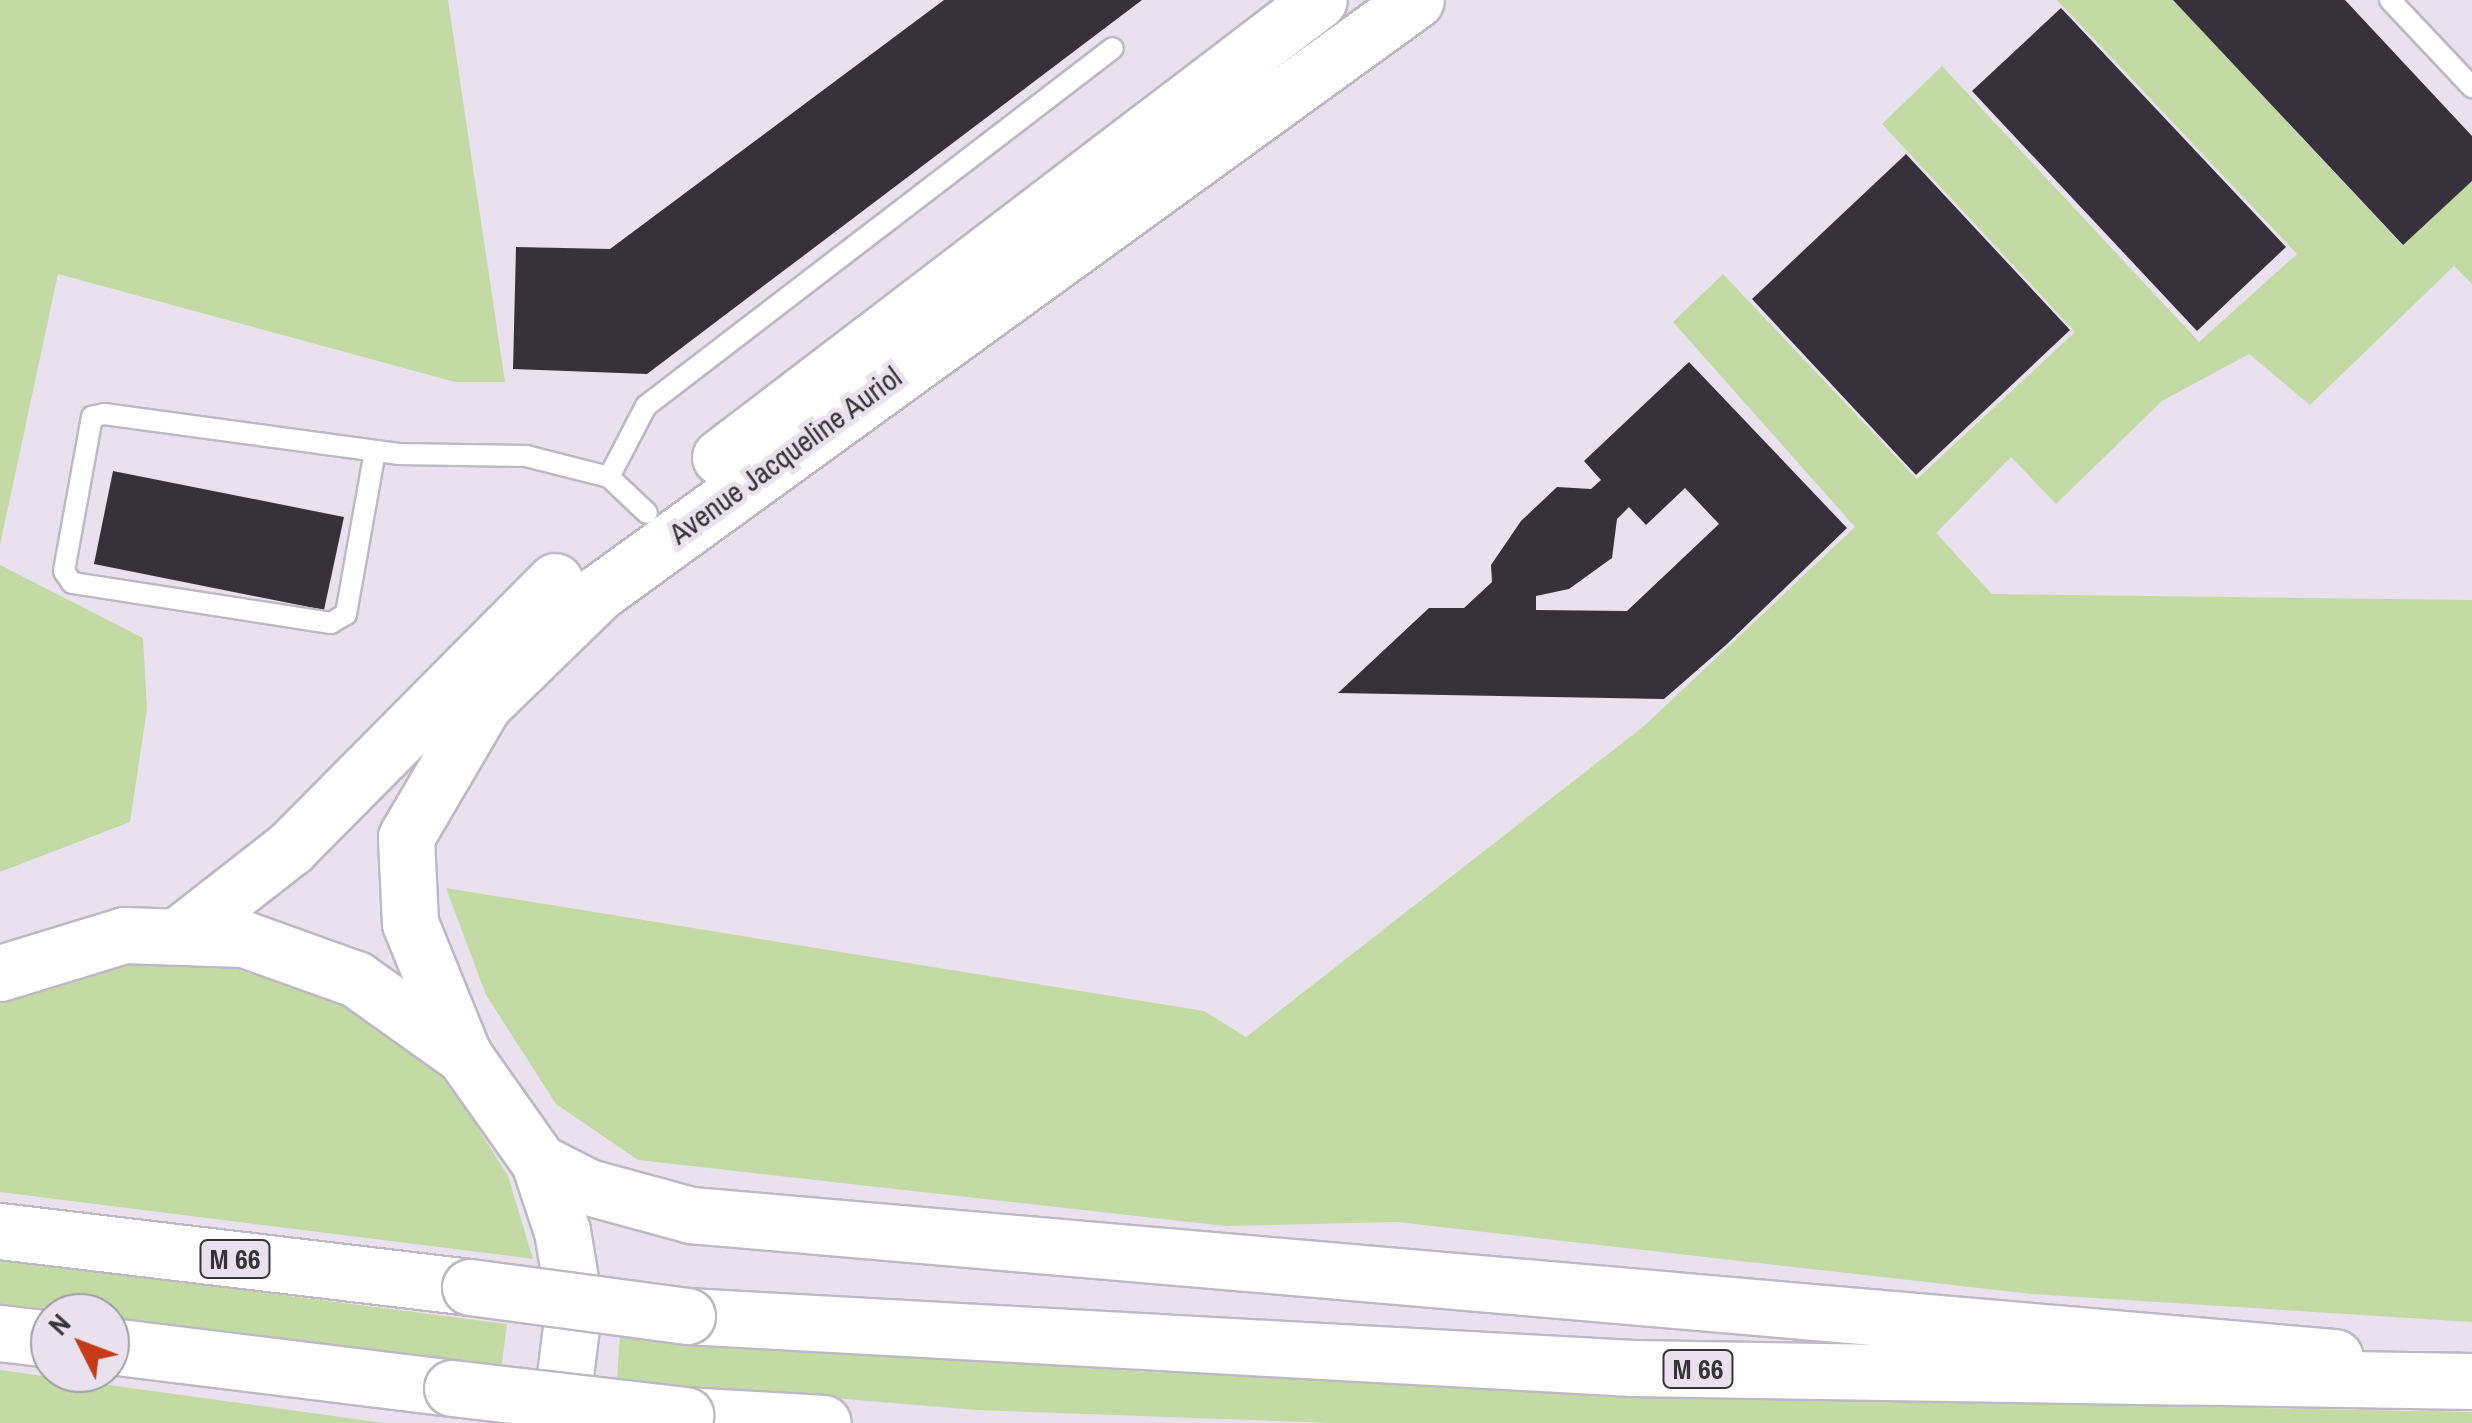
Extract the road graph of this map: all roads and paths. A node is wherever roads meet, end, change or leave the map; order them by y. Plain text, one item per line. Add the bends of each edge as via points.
1 (1319, 0) edge
2 (1416, 0) edge
3 (2390, 0) edge
4 (1113, 48) dead end
5 (2472, 87) edge
6 (375, 451) junction
7 (628, 495) junction
8 (470, 661) junction
9 (180, 934) junction
10 (0, 948) edge
11 (0, 973) edge
12 (464, 1056) junction
13 (539, 1162) junction
14 (0, 1231) edge
15 (0, 1333) edge
16 (30, 1337) edge
17 (130, 1348) edge
18 (2472, 1368) edge
19 (2472, 1380) edge
20 (560, 1423) edge
21 (824, 1423) edge

1 - 7 main road, Avenue Jacqueline Auriol
2 - 12 main road, Avenue Jacqueline Auriol via 563,620 484,704 406,837 410,922
3 - 5 lane
4 - 7 lane via 646,406
6 - 6 lane via 92,417 64,571 72,583 330,623 346,614
6 - 7 lane via 526,456
7 - 8 main road, Avenue Jacqueline Auriol
8 - 9 main road, Avenue Jacqueline Auriol via 290,848
8 - 10 main road via 201,892
9 - 11 main road via 124,936
9 - 12 main road via 303,954 356,979
12 - 13 main road
13 - 18 main road, M 66 via 588,1188 691,1215
13 - 20 main road via 574,1303
14 - 19 main road, M 66, bridge via 687,1316 1633,1368
15 - 16 main road
17 - 21 main road, bridge via 685,1416

